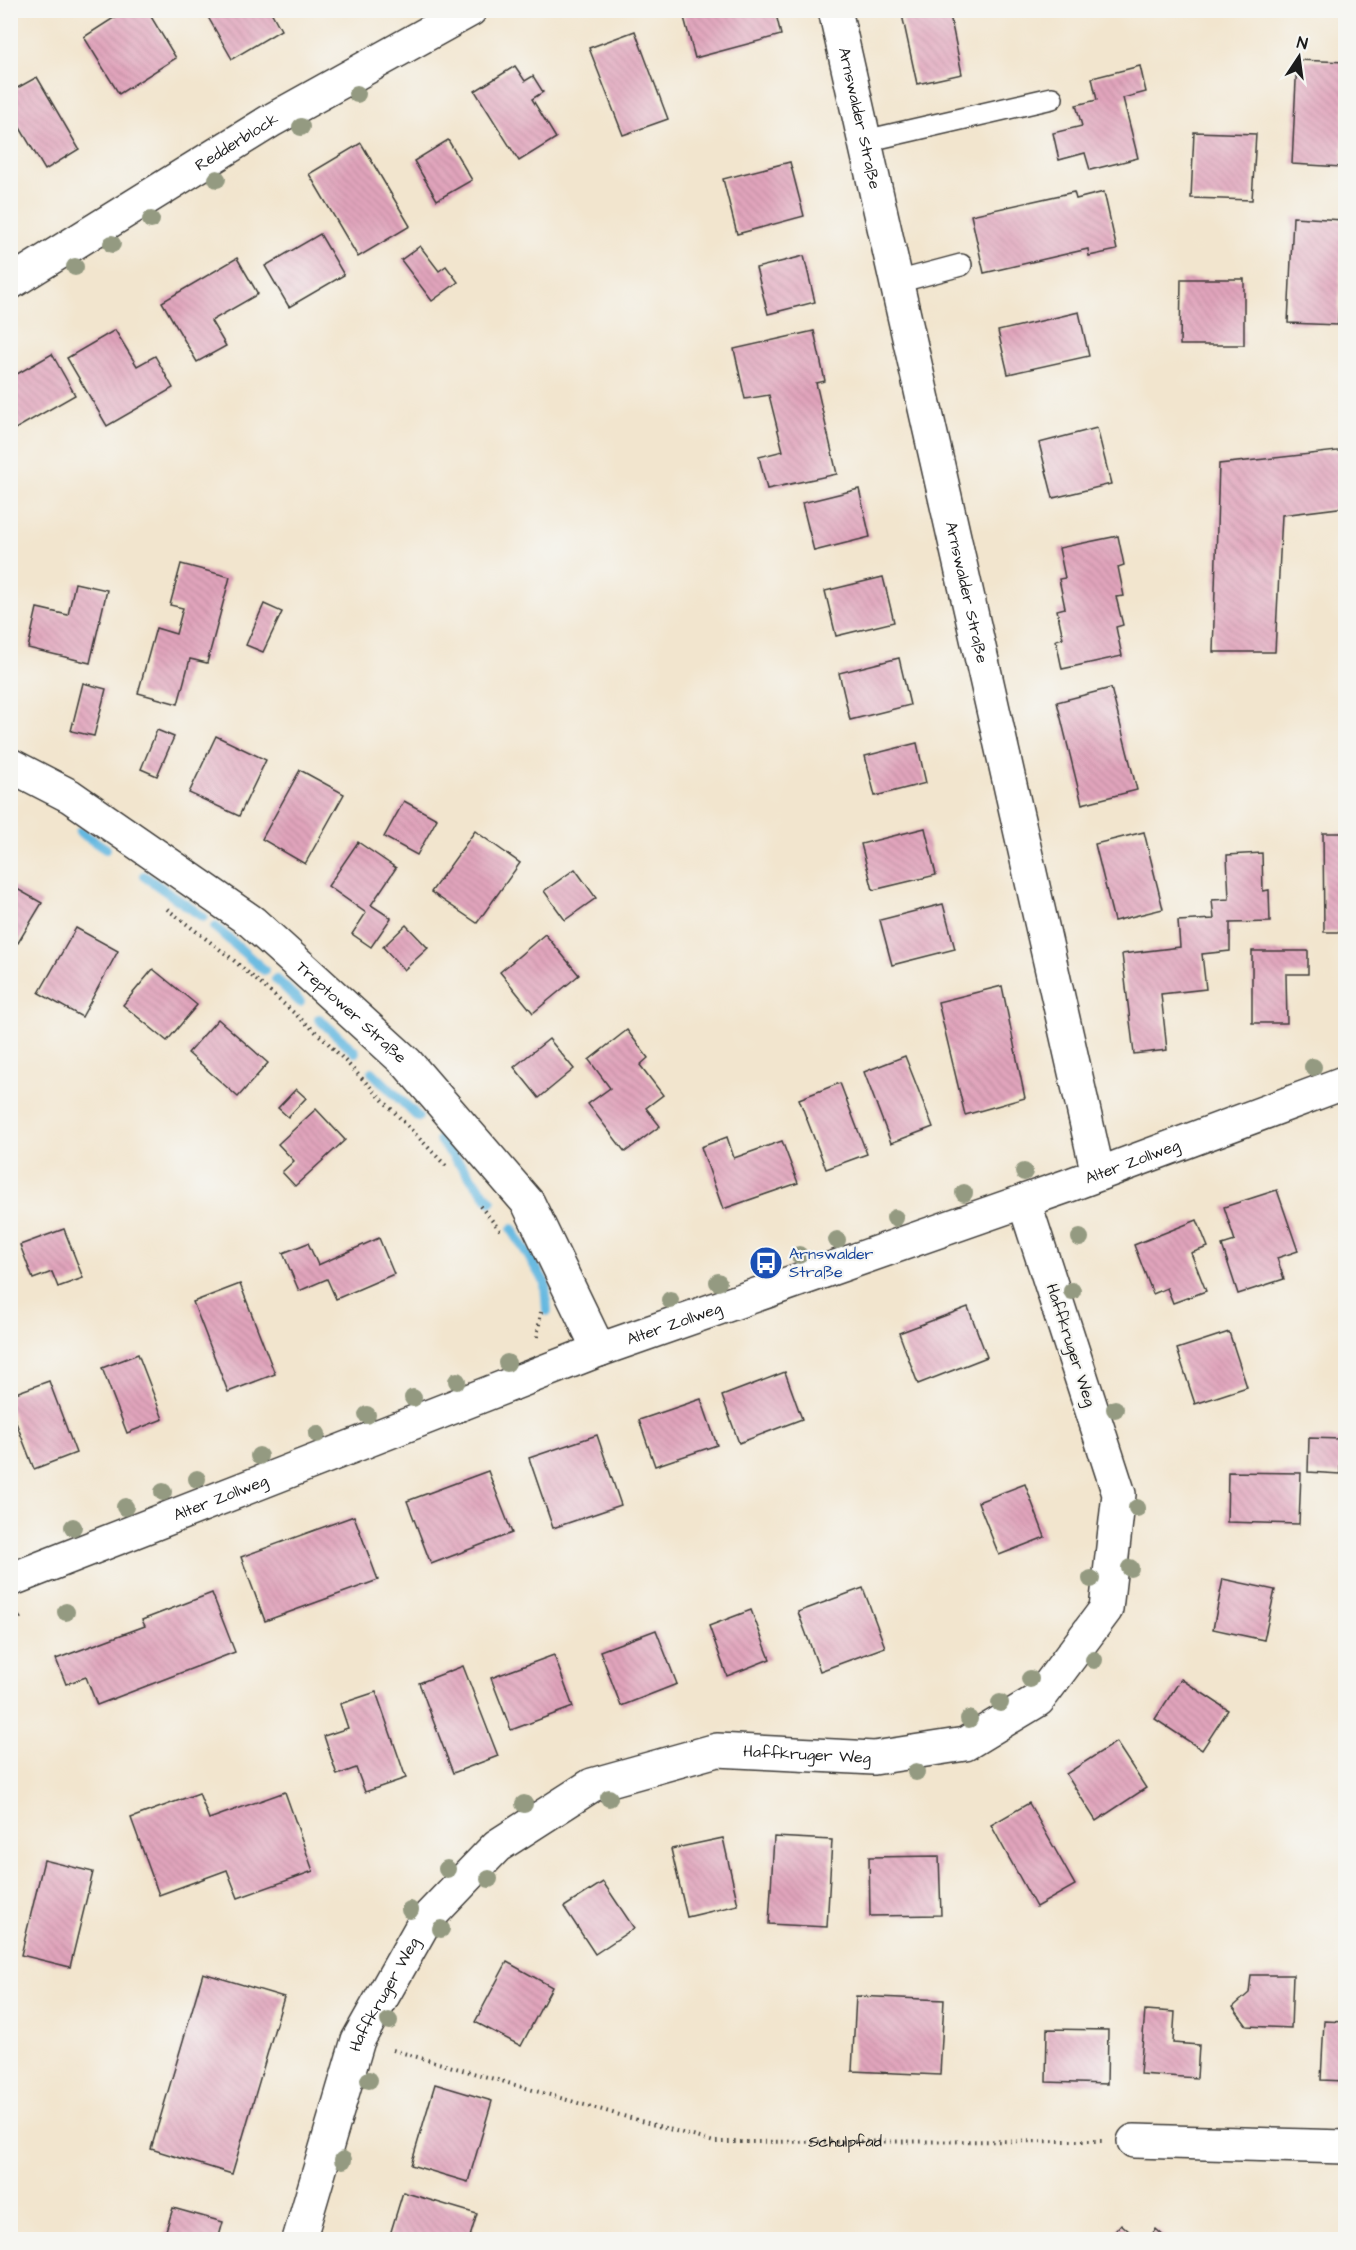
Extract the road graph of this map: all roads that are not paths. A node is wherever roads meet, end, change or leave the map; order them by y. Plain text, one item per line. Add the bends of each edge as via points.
1 (470, 10) edge
2 (835, 10) edge
3 (1052, 98) dead end
4 (865, 141) junction
5 (961, 265) dead end
6 (897, 282) junction
7 (10, 283) edge
8 (10, 765) edge
9 (1346, 1082) edge
10 (1098, 1174) junction
11 (1023, 1201) junction
12 (600, 1350) junction
13 (10, 1580) edge
14 (1134, 2141) road end
15 (1346, 2147) edge
16 (299, 2240) edge

1 - 7 street, Redderblock via 272,120
2 - 4 street, Arnswalder Straße
3 - 4 lane
4 - 6 street, Arnswalder Straße
5 - 6 lane
6 - 10 street, Arnswalder Straße
8 - 12 street, Treptower Straße via 70,796 252,922 407,1063 528,1203
9 - 10 street, Alter Zollweg
10 - 11 street, Alter Zollweg
11 - 12 street, Alter Zollweg
11 - 16 street, Haffkruger Weg via 1119,1494 1106,1609 1038,1700 965,1744 874,1758 717,1750 592,1785 497,1846 425,1921 358,2040
12 - 13 street, Alter Zollweg
14 - 15 street

